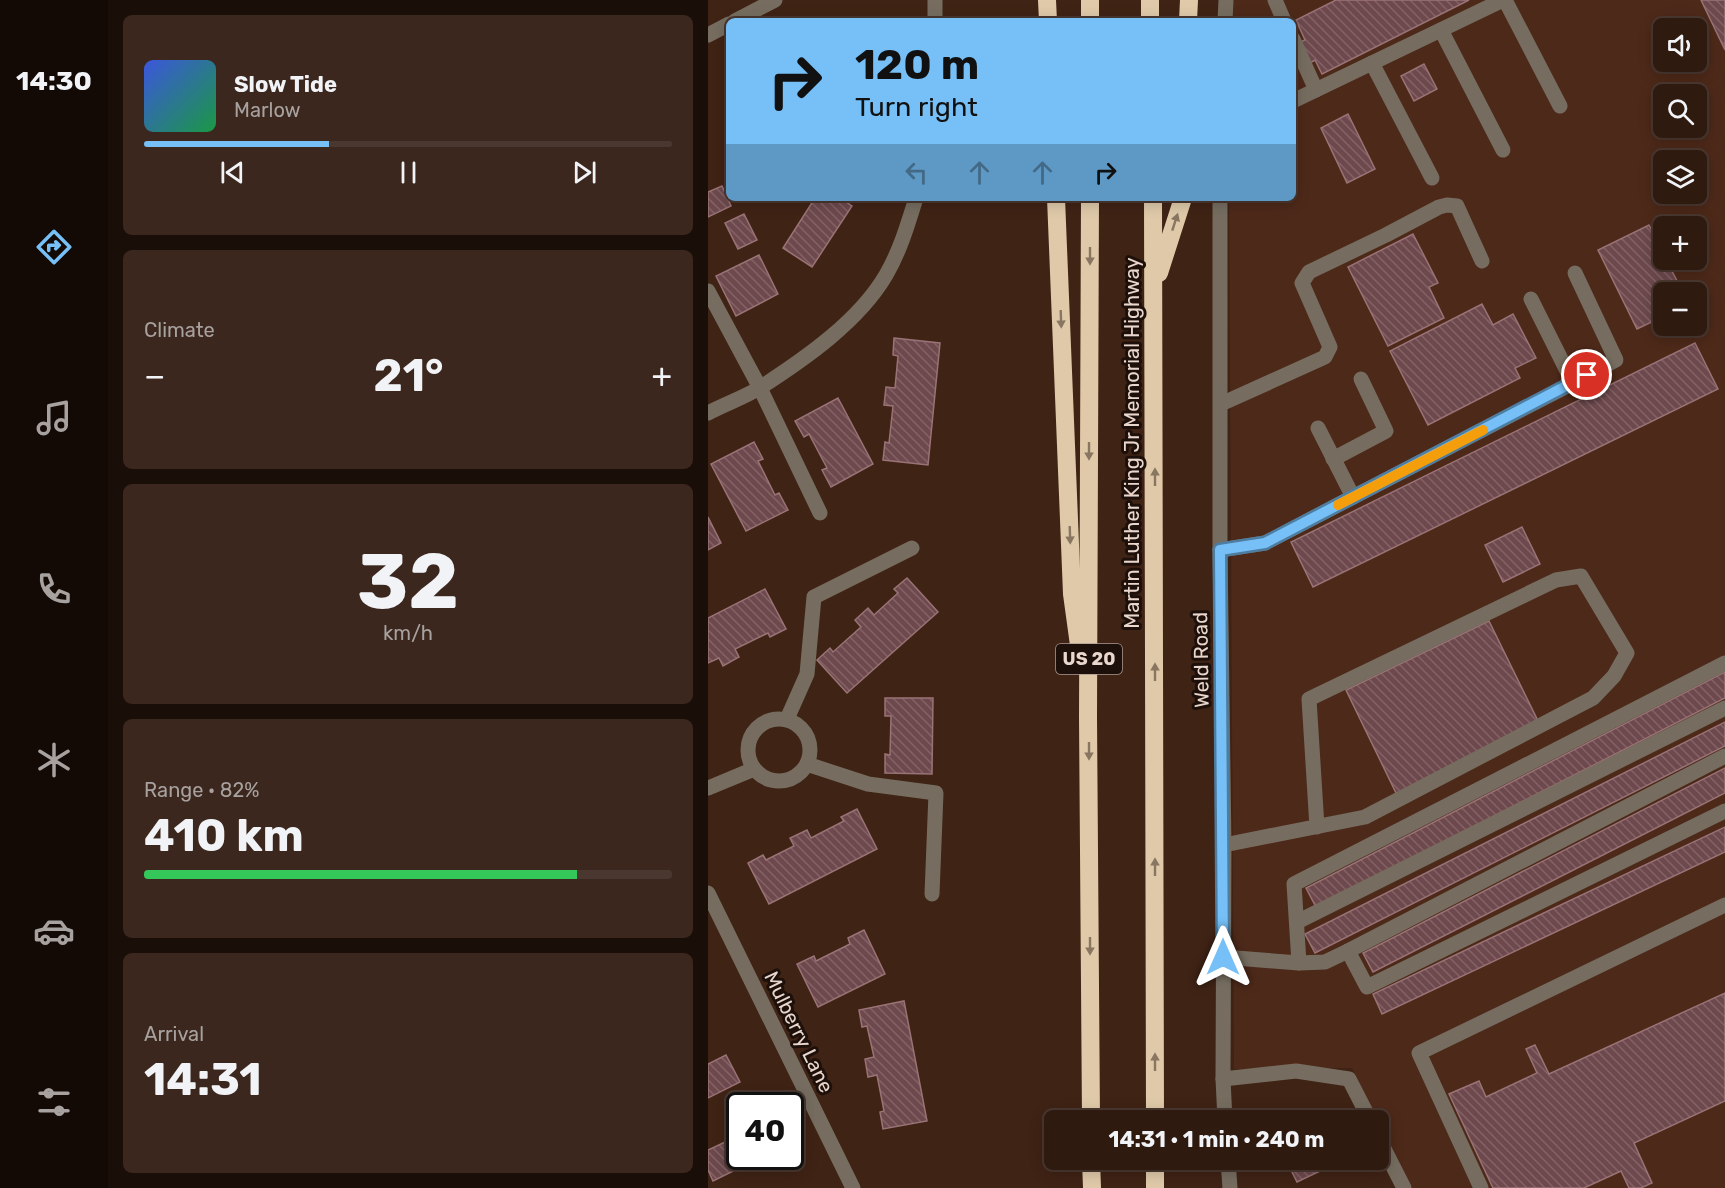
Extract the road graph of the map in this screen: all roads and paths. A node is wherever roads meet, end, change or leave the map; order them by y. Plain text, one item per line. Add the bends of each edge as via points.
1 (775, 0) edge
2 (934, 0) edge
3 (1047, 0) edge
4 (1090, 0) edge
5 (1150, 0) edge
6 (1189, 0) edge
7 (1226, 0) edge
8 (1275, 0) edge
9 (1504, 0) edge
10 (741, 18) edge
11 (935, 18) edge
12 (1048, 18) edge
13 (1090, 18) edge
14 (1150, 18) edge
15 (1188, 18) edge
16 (1225, 18) edge
17 (1283, 18) edge
18 (726, 26) edge
19 (1441, 30) junction
20 (708, 35) edge
21 (1296, 46) edge
22 (1372, 63) junction
23 (1316, 90) junction
24 (1296, 100) edge
25 (1560, 106) dead end
26 (1503, 150) dead end
27 (1432, 178) dead end
28 (915, 201) edge
29 (1056, 201) edge
30 (1090, 201) edge
31 (1153, 201) edge
32 (1182, 201) edge
33 (1220, 201) edge
34 (1482, 261) dead end
35 (1575, 273) dead end
36 (1154, 286) junction
37 (708, 291) edge
38 (1531, 299) dead end
39 (1361, 379) dead end
40 (1573, 383) junction
41 (760, 388) junction
42 (1221, 404) junction
43 (708, 413) edge
44 (1318, 428) dead end
45 (1333, 459) junction
46 (1353, 497) junction
47 (820, 513) dead end
48 (912, 548) dead end
49 (1220, 550) junction
50 (1725, 663) edge
51 (1725, 708) edge
52 (1088, 717) junction
53 (787, 719) junction
54 (1725, 756) edge
55 (807, 764) junction
56 (754, 769) junction
57 (708, 788) edge
58 (1725, 811) edge
59 (1317, 826) junction
60 (1224, 845) junction
61 (708, 893) edge
62 (932, 894) dead end
63 (1725, 905) edge
64 (1297, 922) junction
65 (1348, 951) junction
66 (1223, 957) junction
67 (1299, 963) junction
68 (1223, 1079) junction
69 (1091, 1110) edge
70 (1155, 1110) edge
71 (1225, 1110) edge
72 (1365, 1110) edge
73 (1389, 1159) edge
74 (1091, 1170) edge
75 (1155, 1170) edge
76 (1229, 1170) edge
77 (853, 1188) edge
78 (1092, 1188) edge
79 (1155, 1188) edge
80 (1230, 1188) edge
81 (1404, 1188) edge
82 (1481, 1188) edge

1 - 10 street
2 - 11 street
3 - 12 highway
4 - 13 highway
5 - 14 highway
6 - 15 highway
7 - 16 street
8 - 17 street
9 - 19 street
9 - 25 street
18 - 20 street
19 - 22 street
19 - 26 street
21 - 23 street
22 - 23 street
22 - 27 street
23 - 24 street
28 - 41 street via 894,261 873,295 832,336
29 -> 52 highway via 1072,594
30 -> 52 highway, US 20
31 - 36 highway, Martin Luther King Jr Memorial Highway
36 -> 32 highway
33 - 42 street, Weld Road
34 - 42 street via 1457,206 1448,205 1309,272 1302,283 1330,347 1325,357
35 - 40 street via 1616,360
70 -> 36 highway, Martin Luther King Jr Memorial Highway
37 - 41 street
38 - 40 street
39 - 45 street via 1386,431
40 - 46 street
41 - 43 street
41 - 47 street
42 - 49 street, Weld Road
44 - 45 street
45 - 46 street
46 - 49 street via 1265,543
48 - 53 street via 814,597 807,674
49 - 60 street, Weld Road
50 - 64 street via 1294,884
51 - 64 street
52 -> 69 highway, US 20
53 - 55 street via 807,737
53 - 56 street via 770,720 750,736 747,753
54 - 65 street
55 - 56 street via 786,781 768,780
55 - 62 street via 868,784 936,793
56 - 57 street
58 - 65 street via 1367,987
59 - 59 street via 1365,817 1593,698 1614,676 1627,653 1581,576 1556,580 1309,699
59 - 60 street
60 - 66 street, Weld Road
61 - 77 street, Mulberry Lane
63 - 82 street via 1419,1053
64 - 67 street
65 - 67 street via 1325,963
66 - 67 street
66 - 68 street, Weld Road
68 - 71 street, Weld Road
68 - 72 street via 1296,1071 1350,1079
73 - 81 street
74 - 78 highway
75 - 79 highway
76 - 80 street

